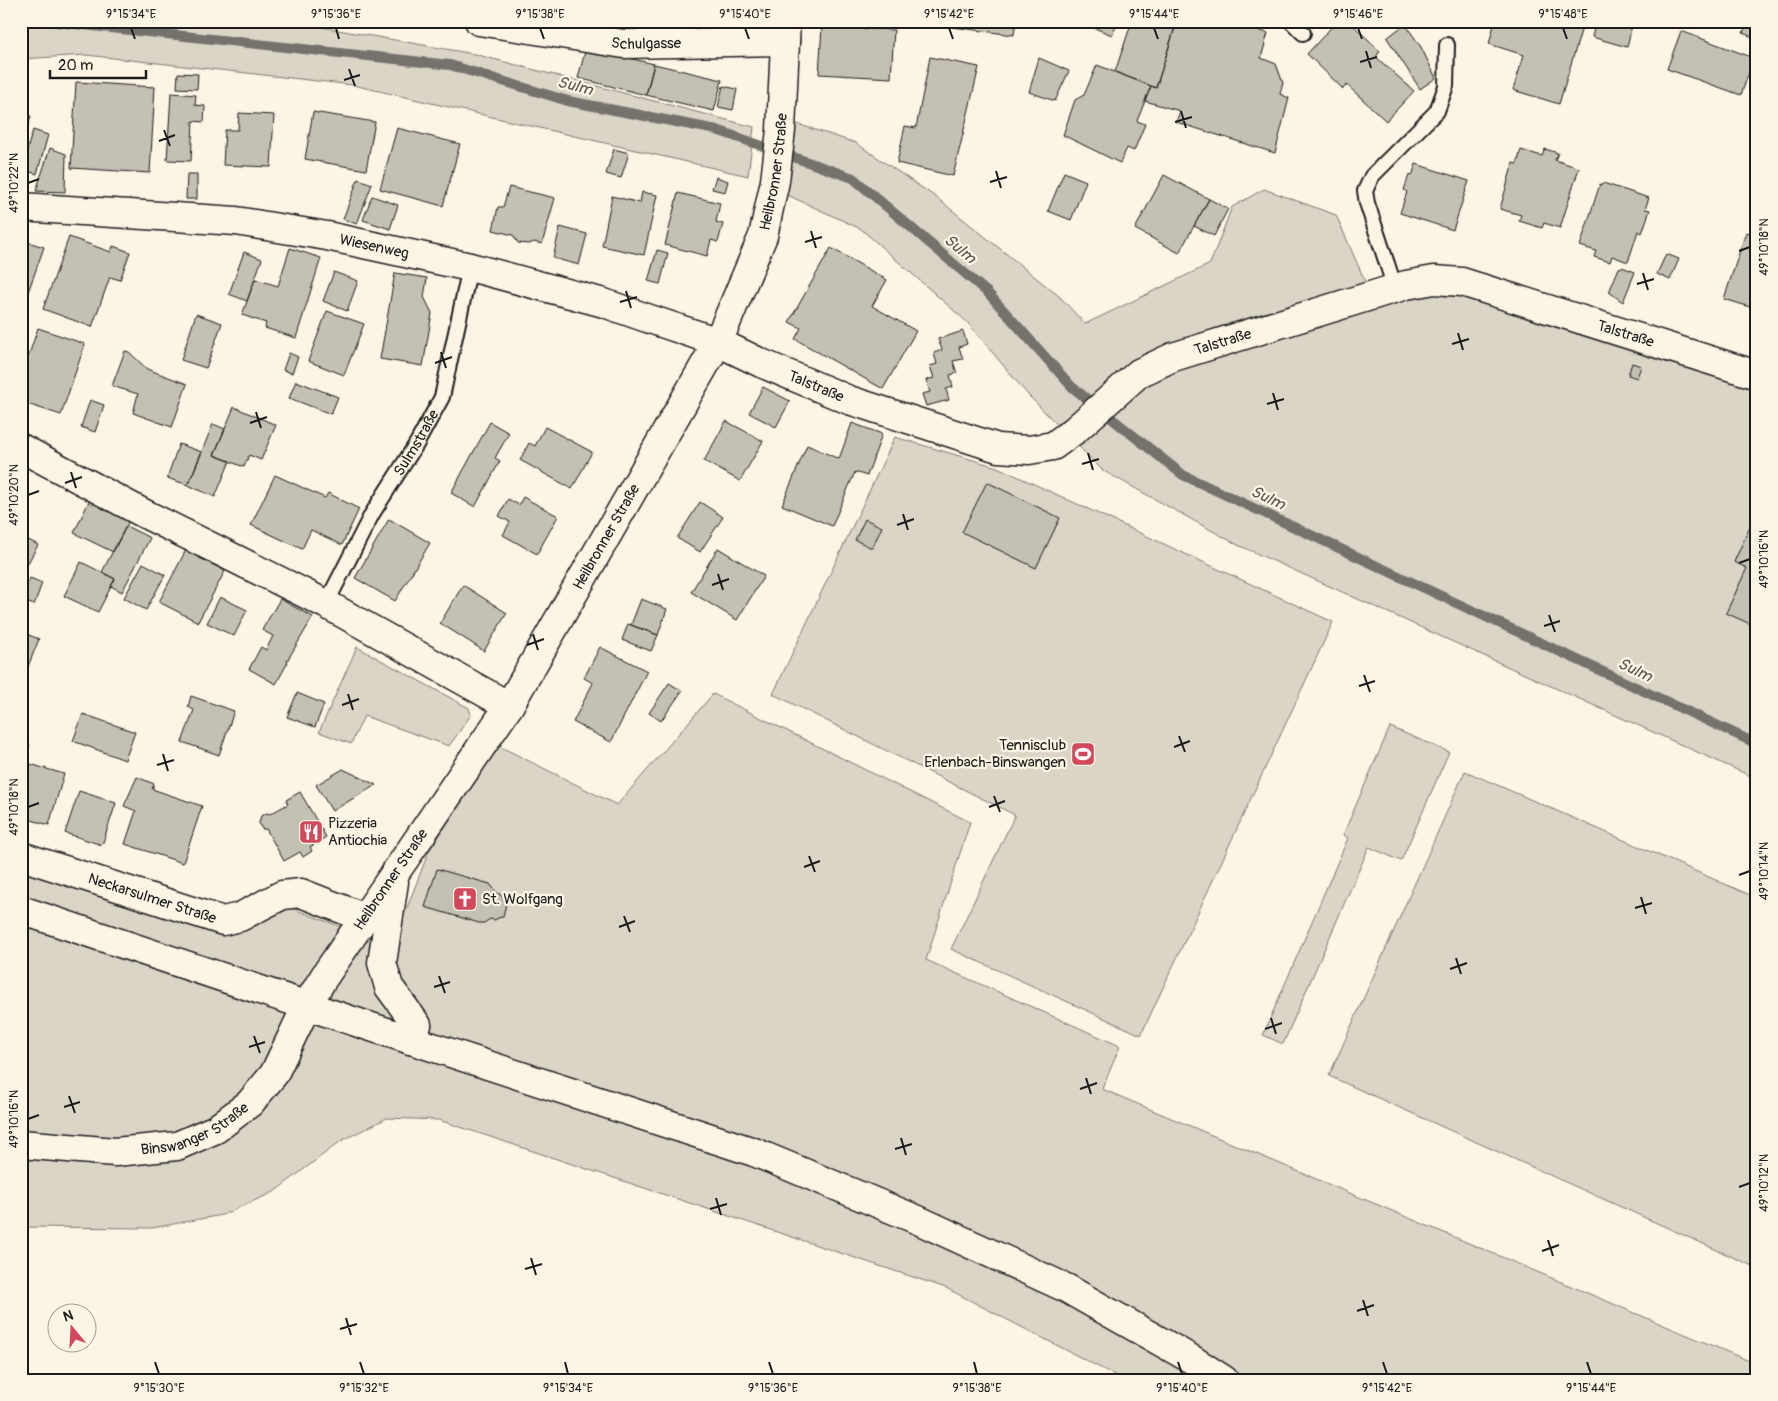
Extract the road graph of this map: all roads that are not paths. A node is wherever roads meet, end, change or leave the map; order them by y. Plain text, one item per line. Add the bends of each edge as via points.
1 (479, 21) edge
2 (1291, 21) edge
3 (785, 31) edge
4 (1303, 33) dead end
5 (1447, 45) dead end
6 (21, 207) edge
7 (470, 267) junction
8 (1395, 288) junction
9 (718, 342) junction
10 (1757, 375) edge
11 (21, 448) edge
12 (326, 604) junction
13 (509, 706) junction
14 (21, 856) edge
15 (394, 875) junction
16 (21, 910) edge
17 (365, 918) junction
18 (307, 1005) junction
19 (410, 1040) junction
20 (21, 1144) edge
21 (1224, 1380) edge

1 - 3 street, Schulgasse via 624,44
2 - 4 lane
3 - 9 street, Heilbronner Straße via 782,130 775,181 763,236
5 - 8 lane via 1446,86 1437,111 1372,176 1365,191
6 - 7 street, Wiesenweg via 236,221 327,236
7 - 9 street, Wiesenweg via 604,304
7 - 12 lane, Sulmstraße via 442,396 372,514
8 - 9 street, Talstraße via 1174,357 1139,373 1053,446 1029,450 998,448 849,400
8 - 10 street, Talstraße via 1434,280 1462,282
9 - 13 street, Heilbronner Straße
11 - 12 street
12 - 13 street
13 - 15 street, Heilbronner Straße
14 - 17 street, Neckarsulmer Straße via 223,921 240,917 282,896 301,893
15 - 17 street, Heilbronner Straße
15 - 19 street via 382,963 389,987 417,1025
16 - 18 street
17 - 18 street, Heilbronner Straße
18 - 19 street
18 - 20 street, Binswanger Straße via 274,1074 250,1103 216,1128 176,1146 115,1152
19 - 21 street via 754,1152 918,1220 1066,1288

